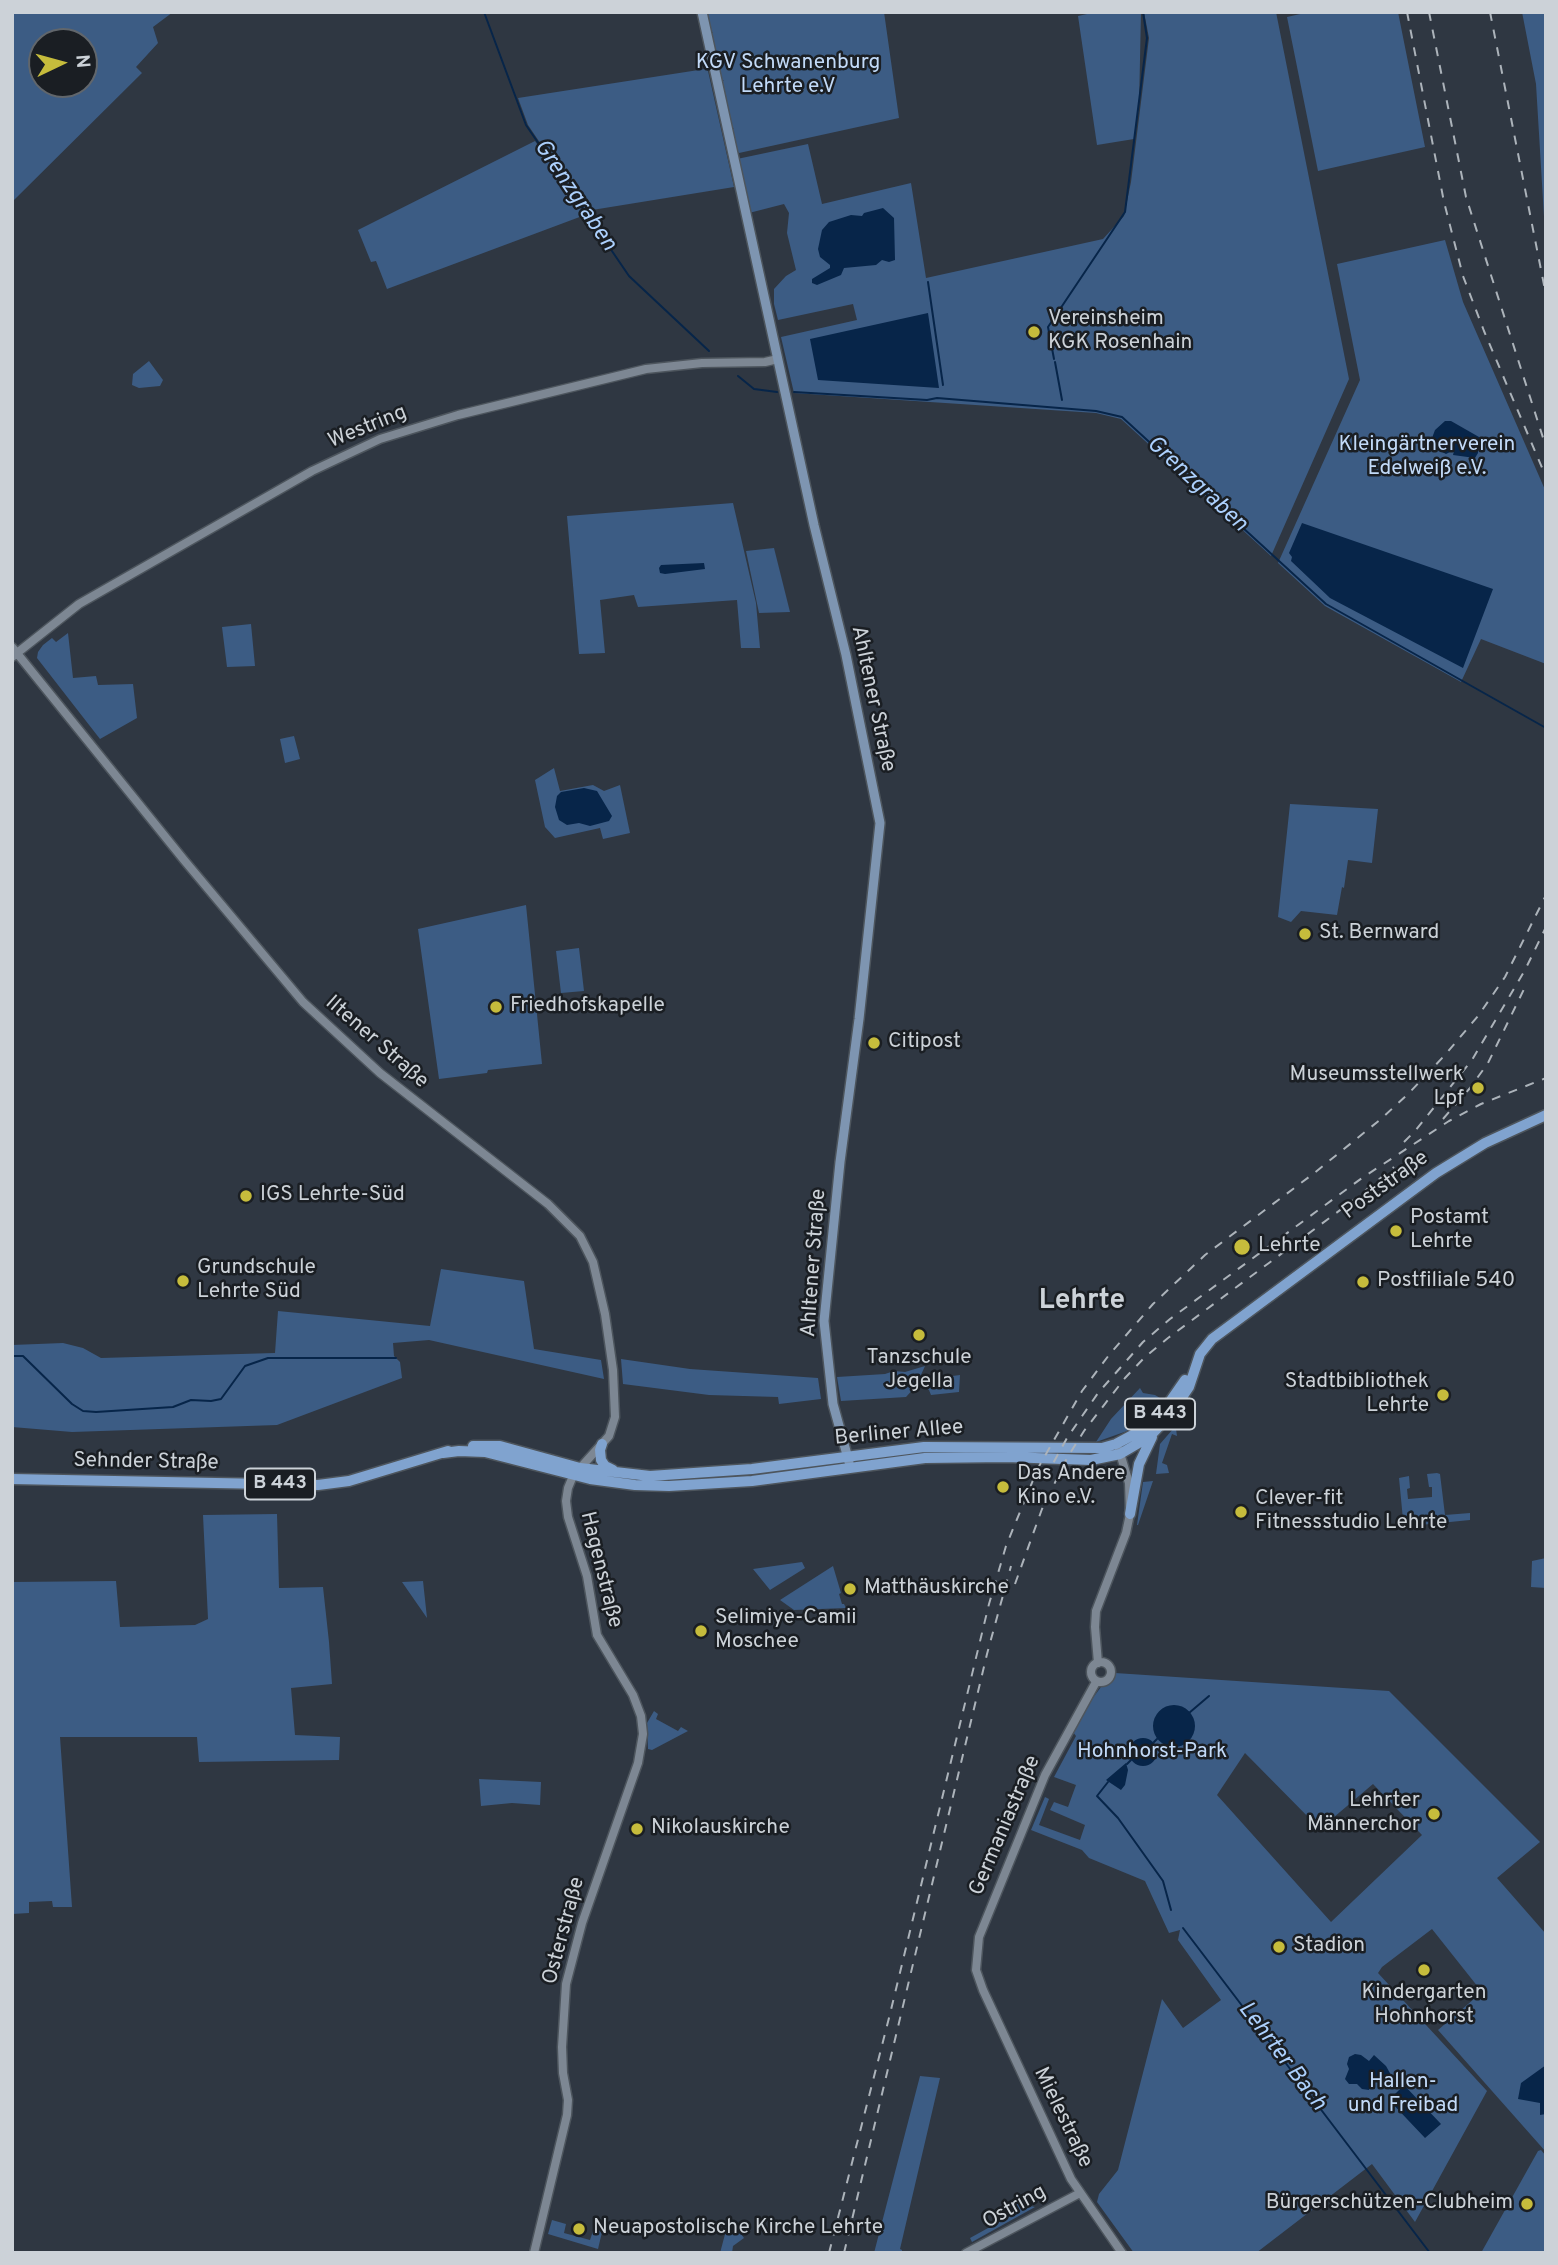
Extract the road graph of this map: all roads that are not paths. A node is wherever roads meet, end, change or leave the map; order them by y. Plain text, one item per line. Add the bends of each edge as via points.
1 (702, 12) edge
2 (778, 359) junction
3 (14, 653) edge
4 (1546, 1115) edge
5 (1193, 1372) junction
6 (1157, 1431) junction
7 (603, 1444) junction
8 (1118, 1449) junction
9 (849, 1461) junction
10 (577, 1472) junction
11 (627, 1475) junction
12 (12, 1479) edge
13 (1130, 1514) junction
14 (1098, 1663) junction
15 (1096, 1682) junction
16 (638, 1707) joint
17 (983, 1990) joint
18 (1080, 2193) junction
19 (534, 2253) edge
20 (966, 2253) edge
21 (1122, 2253) edge

1 - 2 main road, Ahltener Straße
2 - 3 street, Westring via 646,369 380,439 300,477 90,598
2 - 9 main road, Ahltener Straße via 880,823 825,1310 833,1404
3 - 7 street, Iltener Straße via 303,1002 366,1061 548,1204 580,1236 602,1294 613,1370 615,1418
4 - 5 main road, Poststraße / B 443 via 1467,1153 1295,1275 1212,1339
5 - 6 main road, Poststraße / B 443 via 1189,1387
5 - 8 main road, Berliner Allee / B 443 via 1149,1424
6 - 8 main road, Poststraße / B 443 via 1139,1444
6 - 13 main road via 1139,1464
7 - 10 street, Iltener Straße
7 - 11 main road via 603,1464
8 - 9 main road, Berliner Allee / B 443 via 1080,1460 955,1457
8 - 13 street via 1130,1490
9 - 10 main road, Berliner Allee / B 443 via 752,1480 681,1486 611,1483
9 - 11 main road, Berliner Allee / B 443
10 - 11 main road, Berliner Allee / B 443
10 - 12 main road, Sehnder Straße / B 443 via 485,1452 459,1451 318,1485
10 - 16 street, Hagenstraße via 566,1495 568,1517 587,1576 596,1630
13 - 14 street via 1096,1611
14 - 15 street via 1090,1672
14 - 15 street via 1108,1665 1111,1674 1108,1680
15 - 17 street, Germaniastraße via 1046,1772 979,1937 976,1970
16 - 19 street, Osterstraße via 643,1734 638,1763 582,1923 566,1984 562,2047 567,2115
17 - 18 street, Mielestraße
18 - 20 street, Ostring
18 - 21 street, Mielestraße

